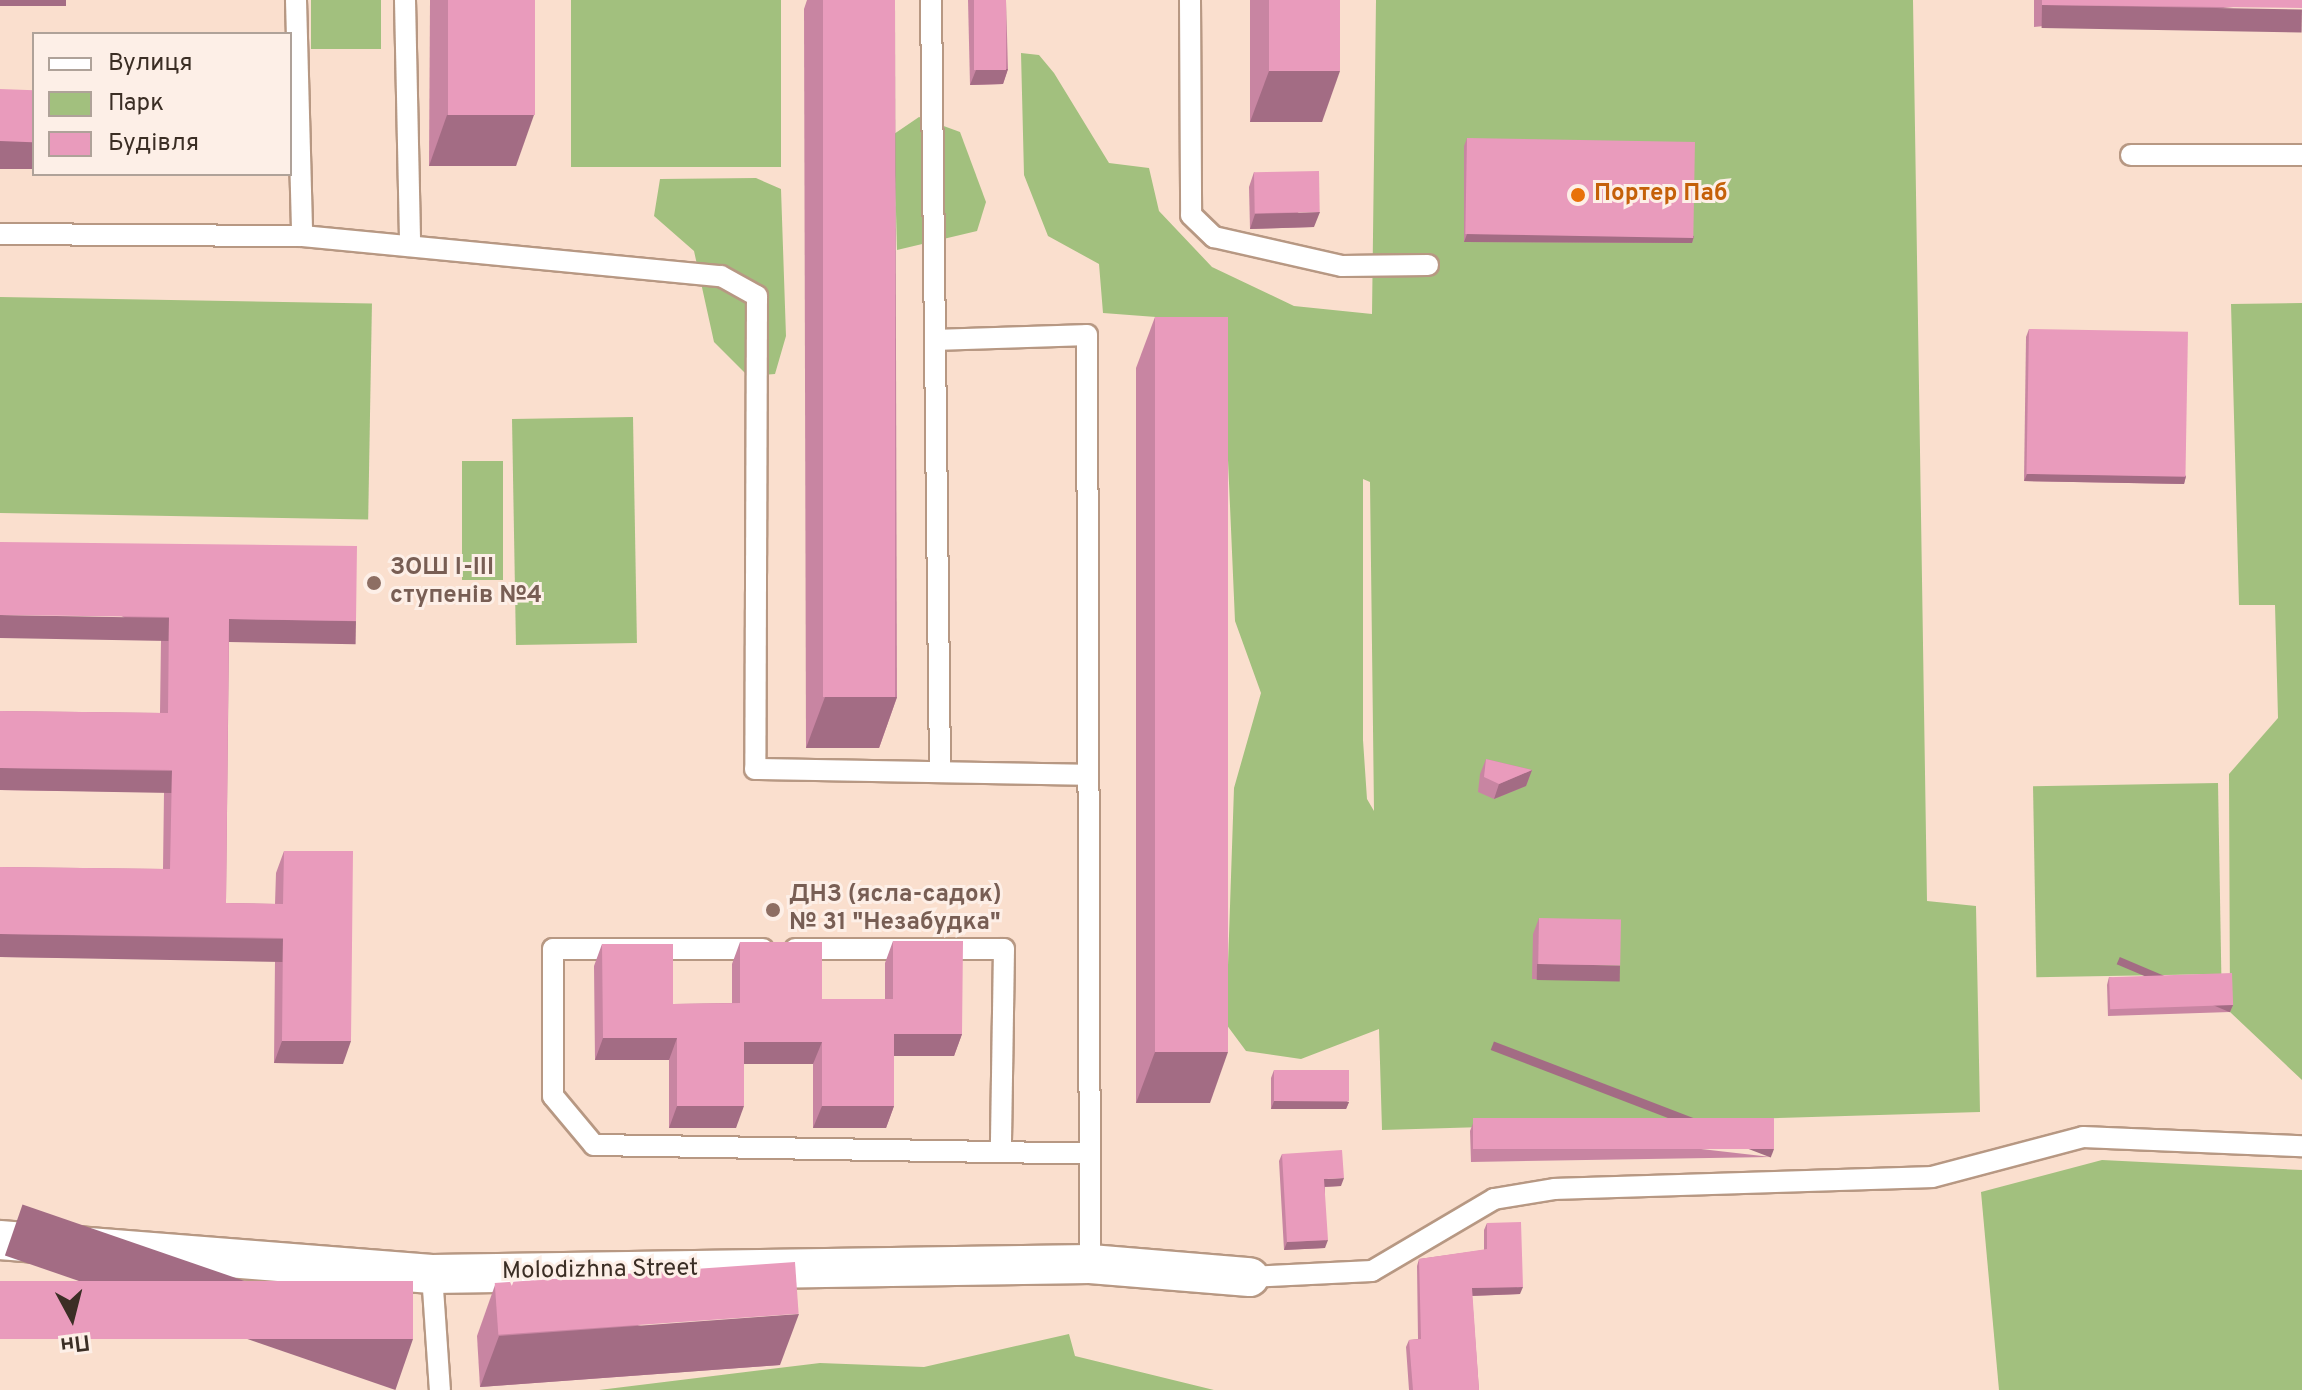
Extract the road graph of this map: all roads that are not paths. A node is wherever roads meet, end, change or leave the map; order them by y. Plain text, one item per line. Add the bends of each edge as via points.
1 (296, 0) edge
2 (405, 0) edge
3 (931, 0) edge
4 (1190, 0) edge
5 (2131, 155) dead end
6 (2302, 155) edge
7 (0, 234) edge
8 (302, 236) junction
9 (410, 246) junction
10 (1428, 265) dead end
11 (936, 340) junction
12 (940, 771) junction
13 (1088, 775) junction
14 (2302, 1146) edge
15 (1001, 1151) junction
16 (1089, 1154) junction
17 (0, 1240) edge
18 (1090, 1264) junction
19 (432, 1274) junction
20 (1249, 1277) joint
21 (440, 1390) edge

1 - 8 lane
2 - 9 lane
3 - 11 lane
4 - 10 lane via 1191,215 1214,237 1342,266
5 - 6 lane
7 - 8 lane
8 - 9 lane
9 - 12 lane via 721,276 757,296 755,769
11 - 12 lane
11 - 13 lane via 1087,335
12 - 13 lane
13 - 16 lane
14 - 20 lane via 2083,1137 1932,1177 1555,1189 1494,1199 1372,1271
15 - 15 lane via 594,1145 553,1096 553,949 1004,949
15 - 16 lane
16 - 18 lane
17 - 19 street, Molodizhna Street
18 - 19 street, Molodizhna Street
18 - 20 street, Molodizhna Street
19 - 21 lane

